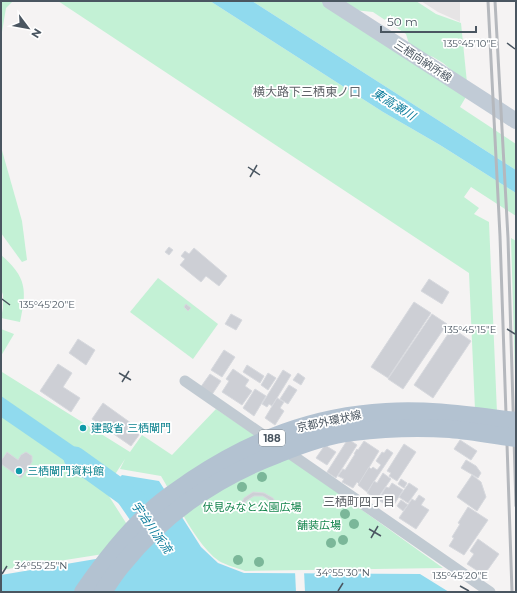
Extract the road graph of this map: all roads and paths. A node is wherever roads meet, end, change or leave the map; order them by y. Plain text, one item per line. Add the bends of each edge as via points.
1 (330, 1) edge
2 (516, 121) edge
3 (185, 381) dead end
4 (516, 421) edge
5 (516, 438) edge
6 (83, 592) edge
7 (103, 592) edge
8 (490, 592) edge

1 - 2 main road, 三栖向納所線
3 - 8 street
4 - 6 main road, 京都外環状線 / 188, bridge via 440,412 387,412 332,419 287,431 215,465 150,511 110,554
5 - 7 main road, 京都外環状線 / 188, bridge via 451,429 385,429 334,435 300,445 252,464 192,498 155,529 122,564

